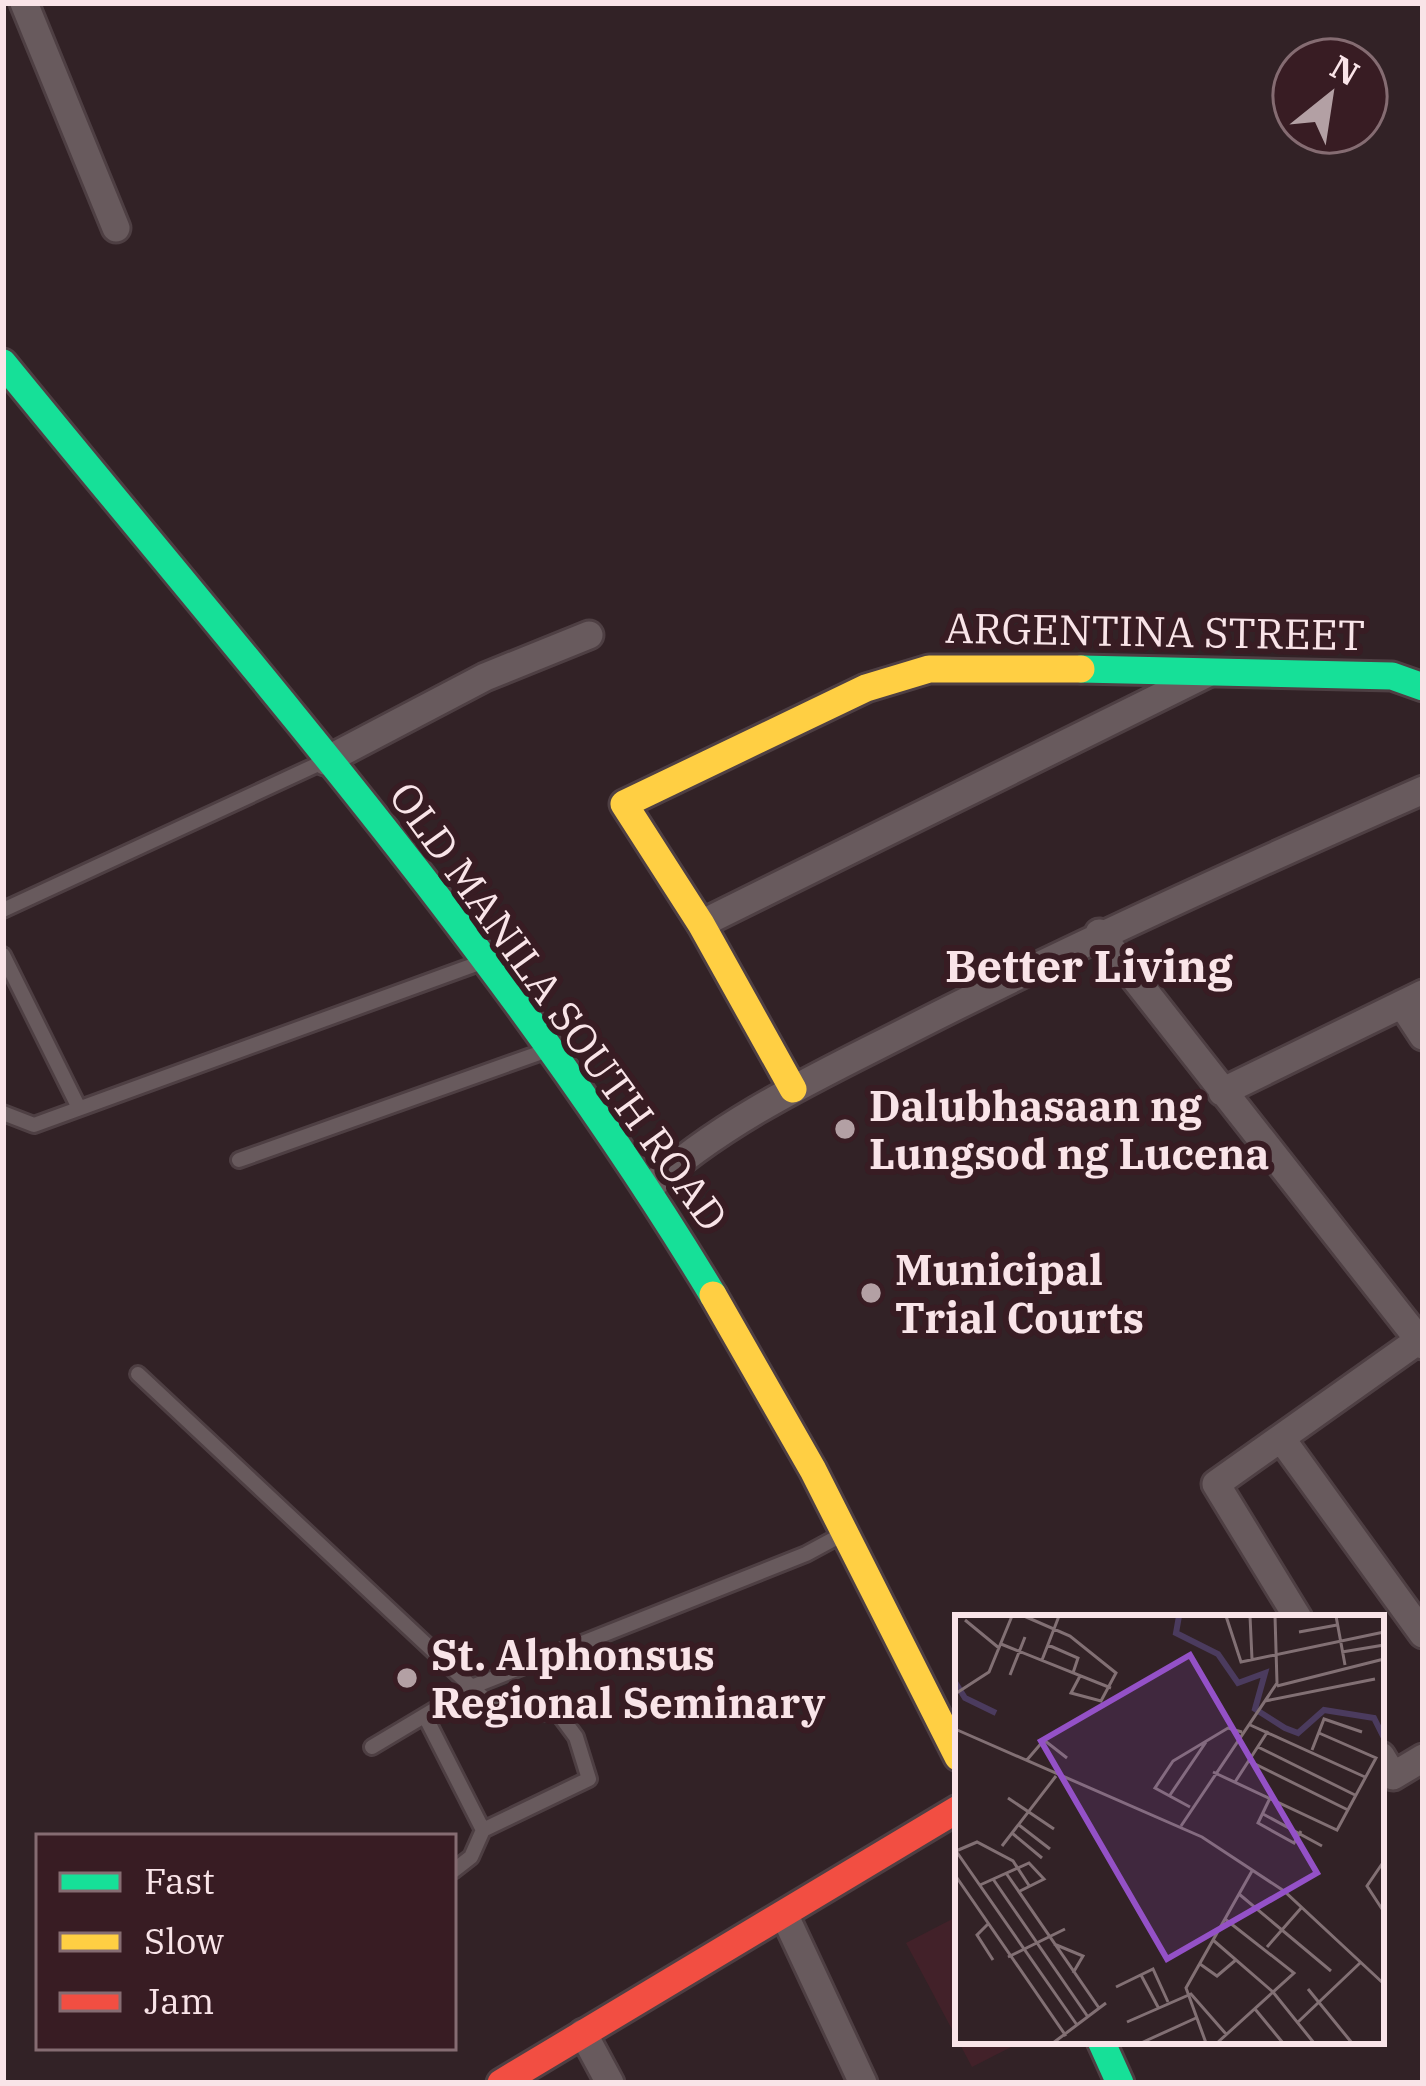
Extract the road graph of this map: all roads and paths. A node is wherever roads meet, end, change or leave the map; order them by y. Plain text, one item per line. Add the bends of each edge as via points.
1 (24, 3) edge
2 (116, 228) dead end
3 (3, 362) edge
4 (589, 634) dead end
5 (1215, 669) junction
6 (1423, 687) edge
7 (325, 761) junction
8 (1423, 790) edge
9 (3, 910) edge
10 (701, 924) junction
11 (1099, 933) junction
12 (3, 955) edge
13 (482, 962) junction
14 (1412, 999) edge
15 (1423, 1036) edge
16 (549, 1050) junction
17 (794, 1089) junction
18 (1222, 1092) junction
19 (78, 1106) junction
20 (3, 1113) edge
21 (239, 1160) dead end
22 (647, 1190) junction
23 (1421, 1343) edge
24 (138, 1374) dead end
25 (1282, 1441) junction
26 (847, 1531) junction
27 (1296, 1615) edge
28 (1423, 1634) edge
29 (474, 1686) junction
30 (426, 1718) junction
31 (372, 1747) dead end
32 (955, 1751) edge
33 (1423, 1758) edge
34 (1384, 1761) edge
35 (955, 1811) edge
36 (483, 1830) junction
37 (456, 1869) edge
38 (784, 1914) junction
39 (583, 2033) junction
40 (1101, 2044) edge
41 (501, 2083) edge
42 (610, 2083) edge
43 (862, 2083) edge
44 (1120, 2083) edge

1 - 2 street
3 - 7 main road, OLD MANILA SOUTH ROAD
4 - 7 street via 485,676
5 - 6 main road, ARGENTINA STREET via 1392,676
5 - 10 street
5 - 10 main road, ARGENTINA STREET via 970,667 897,676 624,804
7 - 9 lane
7 - 13 main road, OLD MANILA SOUTH ROAD
8 - 11 street
10 - 17 main road
11 - 17 street
11 - 18 street
12 - 19 lane
13 - 16 main road, OLD MANILA SOUTH ROAD
13 - 19 lane
14 - 15 street
14 - 18 street
16 - 21 lane
16 - 22 main road, OLD MANILA SOUTH ROAD
17 - 22 street
18 - 23 street
19 - 20 lane via 34,1125
22 - 26 main road, OLD MANILA SOUTH ROAD via 751,1354
23 - 25 street
24 - 29 lane
25 - 27 street via 1216,1484
25 - 28 street
26 - 29 lane
26 - 32 main road, OLD MANILA SOUTH ROAD
29 - 30 lane
29 - 36 lane via 494,1707 559,1714 589,1779
30 - 31 lane
30 - 36 lane
33 - 34 street via 1393,1776
35 - 38 main road
36 - 37 lane
38 - 39 main road
38 - 43 street
39 - 41 main road
39 - 42 street
40 - 44 main road

